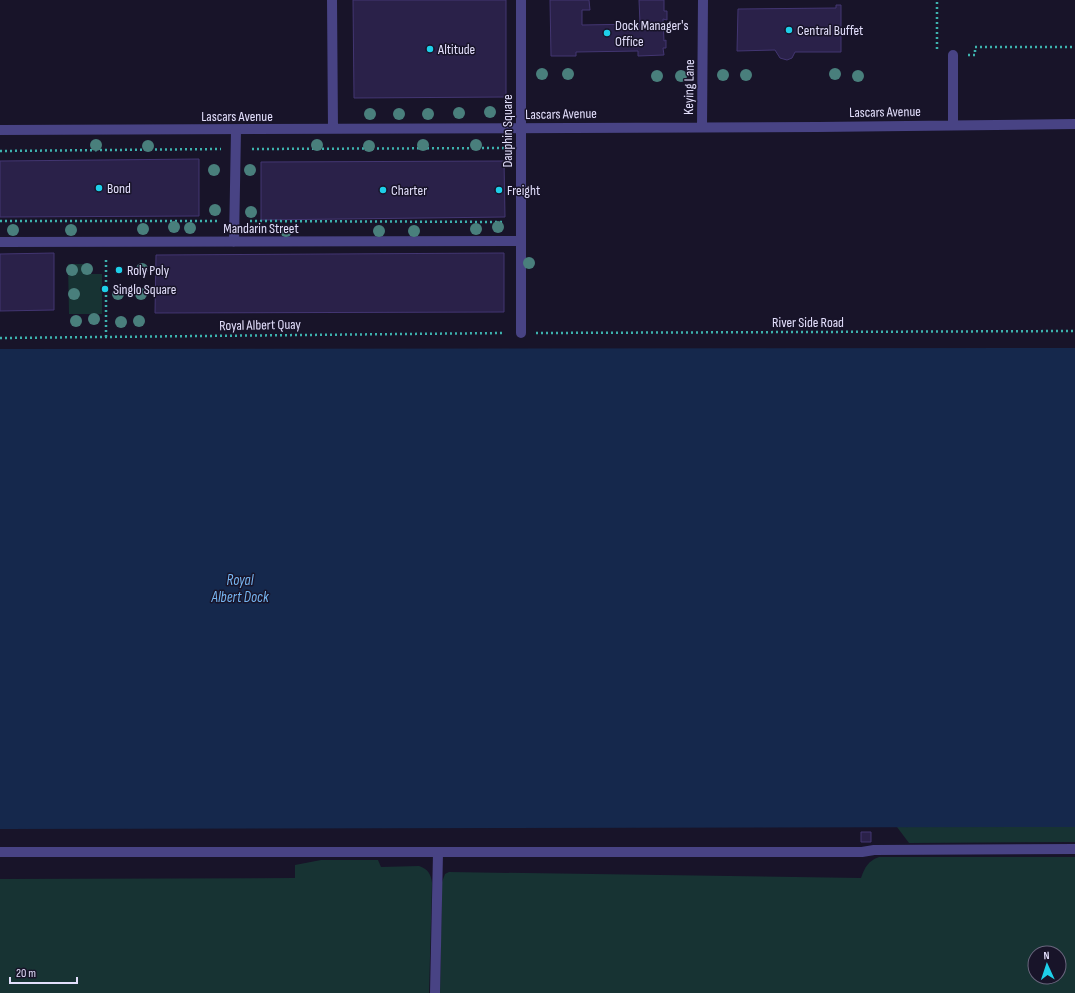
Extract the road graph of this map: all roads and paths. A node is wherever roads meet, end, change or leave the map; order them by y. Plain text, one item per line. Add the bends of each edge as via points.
1 (332, 0) edge
2 (521, 0) edge
3 (703, 0) edge
4 (937, 0) edge
5 (1075, 47) edge
6 (953, 55) junction
7 (1075, 124) edge
8 (953, 125) junction
9 (702, 127) junction
10 (333, 129) junction
11 (521, 129) junction
12 (0, 130) edge
13 (236, 130) junction
14 (521, 148) junction
15 (234, 149) junction
16 (0, 151) edge
17 (0, 221) edge
18 (234, 221) junction
19 (521, 222) junction
20 (521, 241) junction
21 (0, 242) edge
22 (106, 242) junction
23 (234, 242) junction
24 (1075, 331) edge
25 (521, 333) joint
26 (540, 333) dead end
27 (106, 337) junction
28 (0, 338) edge
29 (1075, 849) edge
30 (0, 852) edge
31 (438, 853) junction
32 (434, 993) edge

1 - 10 street
2 - 11 street, Dauphin Square
3 - 9 street, Keying Lane
4 - 6 path via 937,55
5 - 6 path via 975,47 975,56
6 - 8 street
7 - 8 street, Lascars Avenue
8 - 9 street, Lascars Avenue
9 - 11 street, Lascars Avenue
10 - 11 street, Lascars Avenue
10 - 13 street, Lascars Avenue
11 - 14 street, Dauphin Square
12 - 13 street, Lascars Avenue
13 - 15 street
14 - 15 path
14 - 19 street, Dauphin Square
15 - 16 path
15 - 18 street
17 - 18 path
18 - 19 path
18 - 23 street
19 - 20 street, Dauphin Square
20 - 23 street, Mandarin Street
20 - 25 street, Dauphin Square
21 - 22 street, Mandarin Street
22 - 23 street, Mandarin Street
22 - 27 path
24 - 26 path, River Side Road
25 - 27 path, Royal Albert Quay
27 - 28 path, Royal Albert Quay
29 - 31 street
30 - 31 street
31 - 32 street

